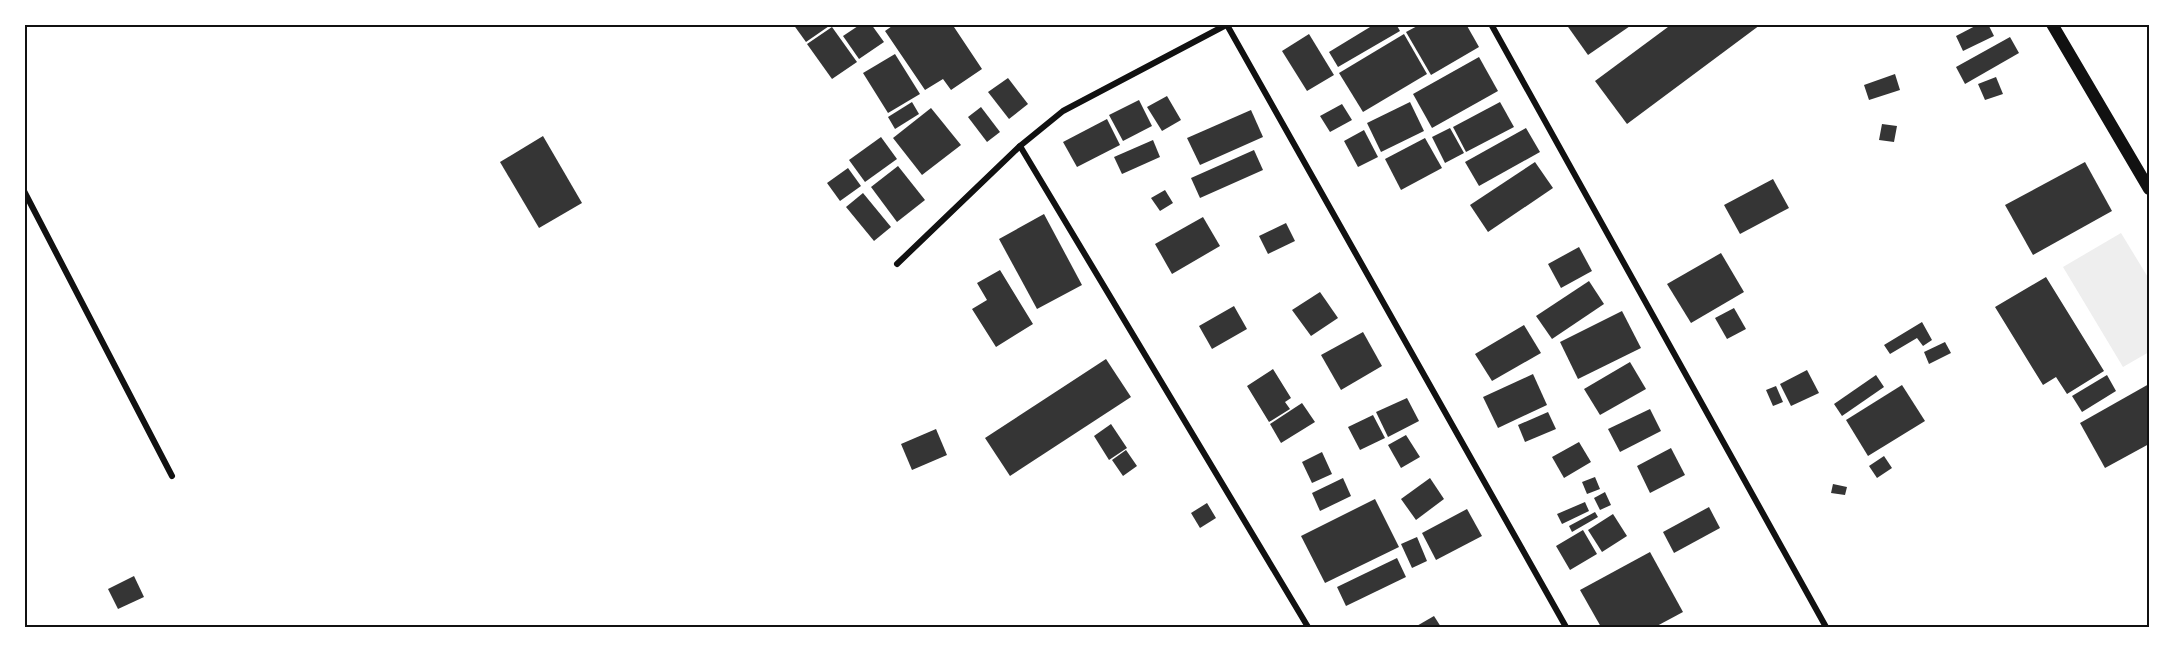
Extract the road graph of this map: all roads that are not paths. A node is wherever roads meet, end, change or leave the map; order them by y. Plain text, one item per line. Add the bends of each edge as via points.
1 (1227, 24) edge
2 (1491, 24) edge
3 (2052, 24) edge
4 (1020, 146) junction
5 (2149, 189) edge
6 (24, 191) edge
7 (897, 264) dead end
8 (172, 476) dead end
9 (1308, 627) edge
10 (1566, 627) edge
11 (1826, 627) edge

1 - 4 street via 1063,111
1 - 10 street
2 - 11 street
3 - 5 main road
4 - 7 street
4 - 9 street
6 - 8 street

